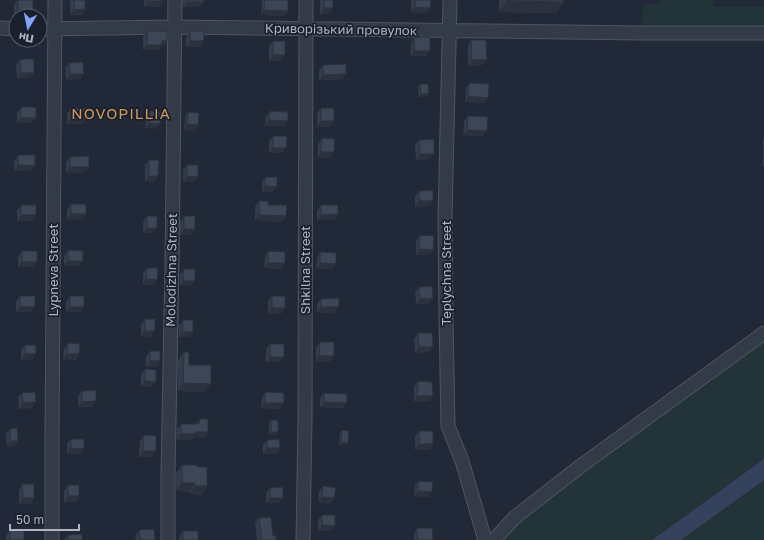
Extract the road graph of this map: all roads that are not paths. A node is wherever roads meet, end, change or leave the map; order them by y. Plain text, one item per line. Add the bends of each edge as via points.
1 (55, 0) edge
2 (175, 0) edge
3 (306, 0) edge
4 (450, 0) edge
5 (175, 27) junction
6 (48, 29) edge
7 (55, 29) junction
8 (306, 29) junction
9 (449, 31) junction
10 (764, 33) edge
11 (764, 333) edge
12 (52, 540) edge
13 (168, 540) edge
14 (303, 540) edge
15 (485, 540) edge
16 (494, 540) edge

1 - 7 street, Lypneva Street
2 - 5 street, Molodizhna Street
3 - 8 street, Shkilna Street
4 - 9 street, Teplychna Street
5 - 7 street, Криворізький провулок
5 - 8 street, Криворізький провулок
5 - 13 street, Molodizhna Street
6 - 7 street, Криворізький провулок
7 - 12 street, Lypneva Street
8 - 9 street, Криворізький провулок
8 - 14 street, Shkilna Street
9 - 10 street, Криворізький провулок
9 - 15 street, Teplychna Street via 445,218 448,426 462,461
11 - 16 street via 582,465 514,518

